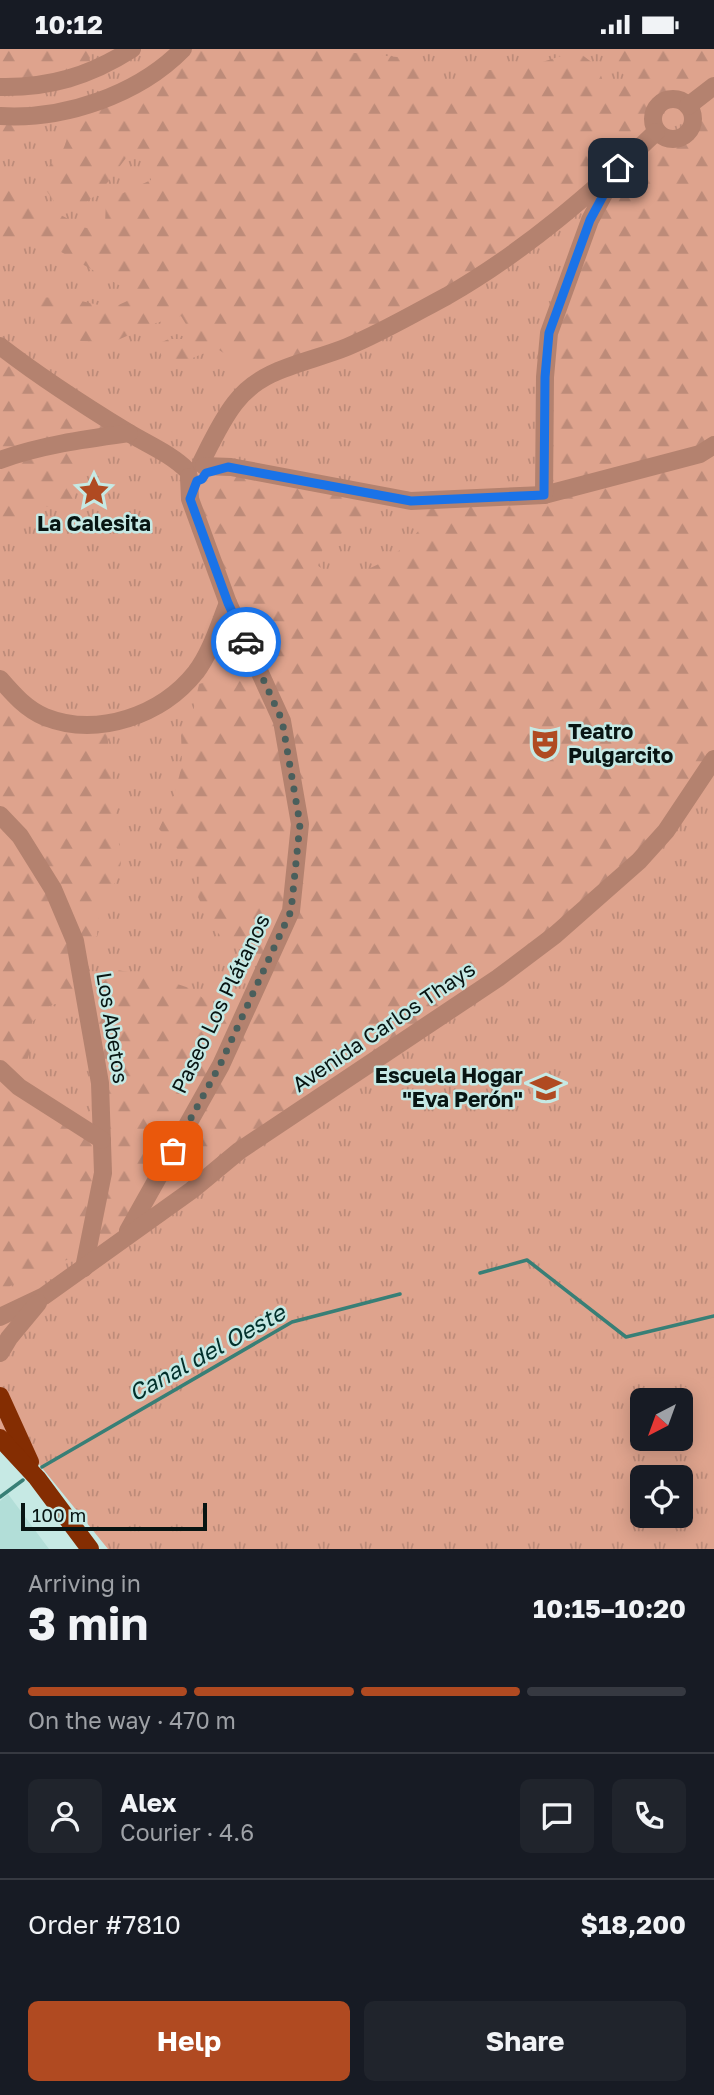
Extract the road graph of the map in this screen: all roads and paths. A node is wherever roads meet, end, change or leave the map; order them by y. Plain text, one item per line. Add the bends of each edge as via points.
1 (132, 49) edge
2 (172, 53) edge
3 (714, 86) edge
4 (0, 87) edge
5 (688, 106) junction
6 (0, 116) edge
7 (656, 132) junction
8 (618, 168) junction
9 (0, 346) edge
10 (129, 433) junction
11 (714, 445) edge
12 (0, 460) edge
13 (194, 469) junction
14 (544, 495) junction
15 (228, 603) junction
16 (0, 679) edge
17 (714, 759) edge
18 (0, 815) edge
19 (0, 1069) edge
20 (102, 1140) junction
21 (125, 1238) junction
22 (84, 1268) junction
23 (44, 1296) junction
24 (0, 1317) edge
25 (0, 1353) edge
26 (0, 1396) edge
27 (0, 1438) edge
28 (37, 1478) junction
29 (90, 1549) edge

1 - 4 street via 61,82
2 - 6 street via 123,91 38,116
3 - 5 street
5 - 7 street via 671,98 660,103 653,113
5 - 7 street via 693,119 682,137 669,139
7 - 8 street
8 - 13 street via 526,243 448,295 347,347 262,378 235,401
8 - 14 street via 590,220 549,333
9 - 10 street
10 - 12 street via 62,443
10 - 13 street
11 - 14 street via 700,454
13 - 14 street via 228,467 411,501
13 - 15 street, Paseo Los Plátanos via 190,499
15 - 16 street via 197,670 172,698 143,713 106,723 72,725 43,716 17,699
15 - 21 street, Paseo Los Plátanos via 282,720 300,824 291,911 220,1065
17 - 21 street, Avenida Carlos Thays via 666,831 639,861 555,935 239,1151
18 - 20 street, Los Abetos via 53,889 75,941 100,1083
19 - 20 street via 19,1087
20 - 22 street, Los Abetos via 103,1173
21 - 22 street, Avenida Carlos Thays
22 - 23 street, Avenida Carlos Thays
23 - 24 street, Avenida Carlos Thays
23 - 25 street, Avenida Carlos Thays
26 - 28 main road
27 - 28 main road
28 - 29 main road

